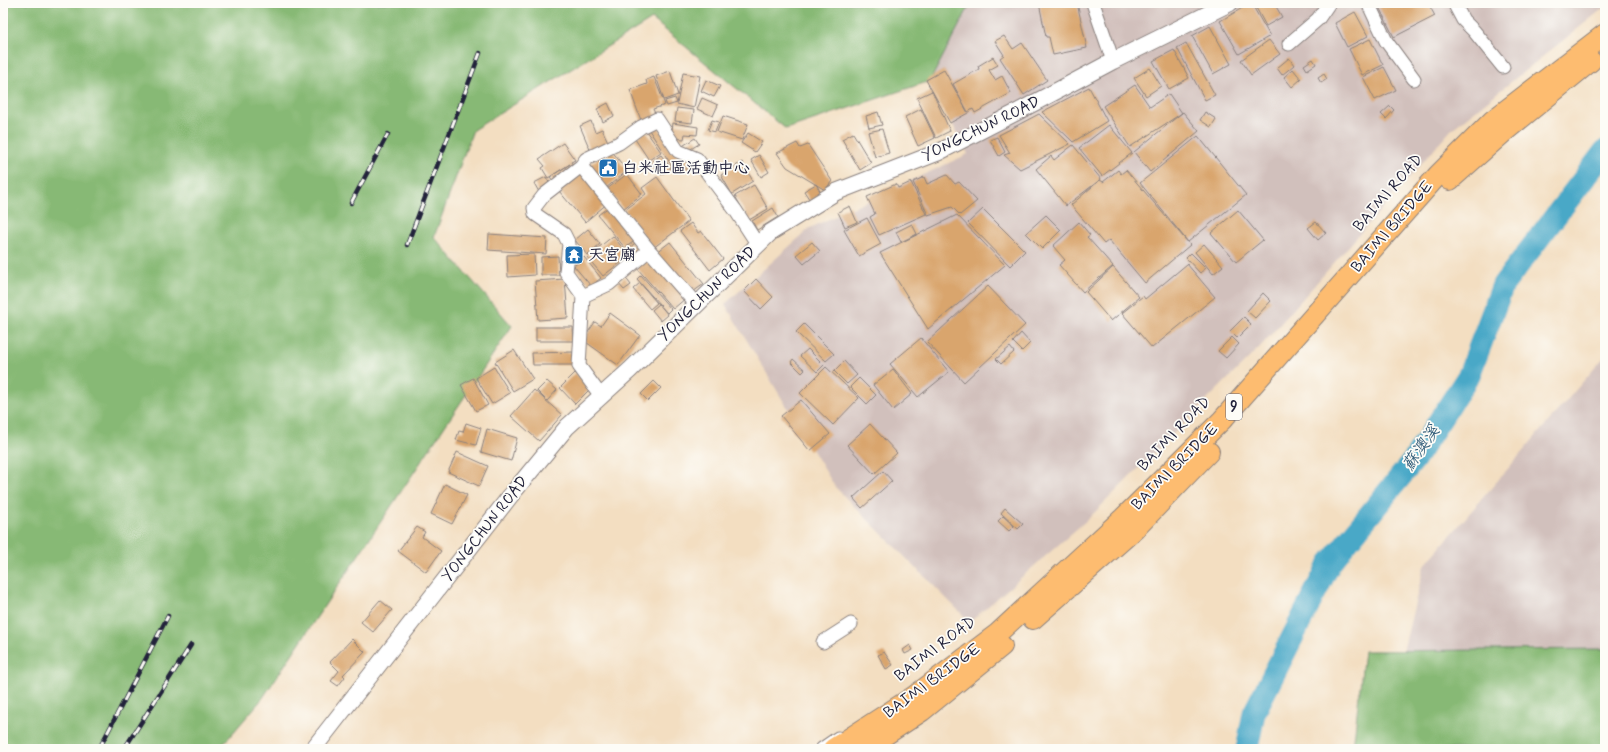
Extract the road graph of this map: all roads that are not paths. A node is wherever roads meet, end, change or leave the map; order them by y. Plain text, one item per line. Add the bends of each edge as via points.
1 (1093, 3) edge
2 (1230, 3) edge
3 (1329, 3) edge
4 (1368, 3) edge
5 (1454, 3) edge
6 (1605, 27) edge
7 (1605, 34) edge
8 (1289, 44) dead end
9 (1605, 50) edge
10 (1113, 61) junction
11 (1503, 66) dead end
12 (1414, 79) dead end
13 (580, 166) junction
14 (758, 245) junction
15 (649, 250) junction
16 (583, 296) junction
17 (696, 304) junction
18 (601, 396) junction
19 (851, 624) dead end
20 (822, 642) dead end
21 (313, 749) edge
22 (822, 749) edge
23 (833, 749) edge
24 (864, 749) edge

1 - 10 street
2 - 10 street, YONGCHUN ROAD
3 - 8 street via 1318,19
4 - 12 street via 1386,41
5 - 11 street via 1462,20
6 - 22 street, BAIMI ROAD via 1488,115 1435,165 1216,416 1119,514 992,628 907,692
7 - 23 main road, BAIMI BRIDGE / 9 via 1492,121 1438,175 1222,420 1123,518 997,634 913,697
9 - 24 main road, BAIMI BRIDGE / 9 via 1504,132 1447,183 1231,429 1135,529 1003,645 922,711
10 - 14 street, YONGCHUN ROAD via 939,152 836,192 771,232
13 - 14 street via 586,159 619,143 657,119 678,151 697,159
13 - 15 street
13 - 16 street via 544,195 534,208 535,214 564,234 569,244 566,272
14 - 17 street, YONGCHUN ROAD
15 - 16 street via 609,284
15 - 17 street
16 - 18 street via 579,366
17 - 18 street, YONGCHUN ROAD
18 - 21 street, YONGCHUN ROAD via 567,427 511,495
19 - 20 street

